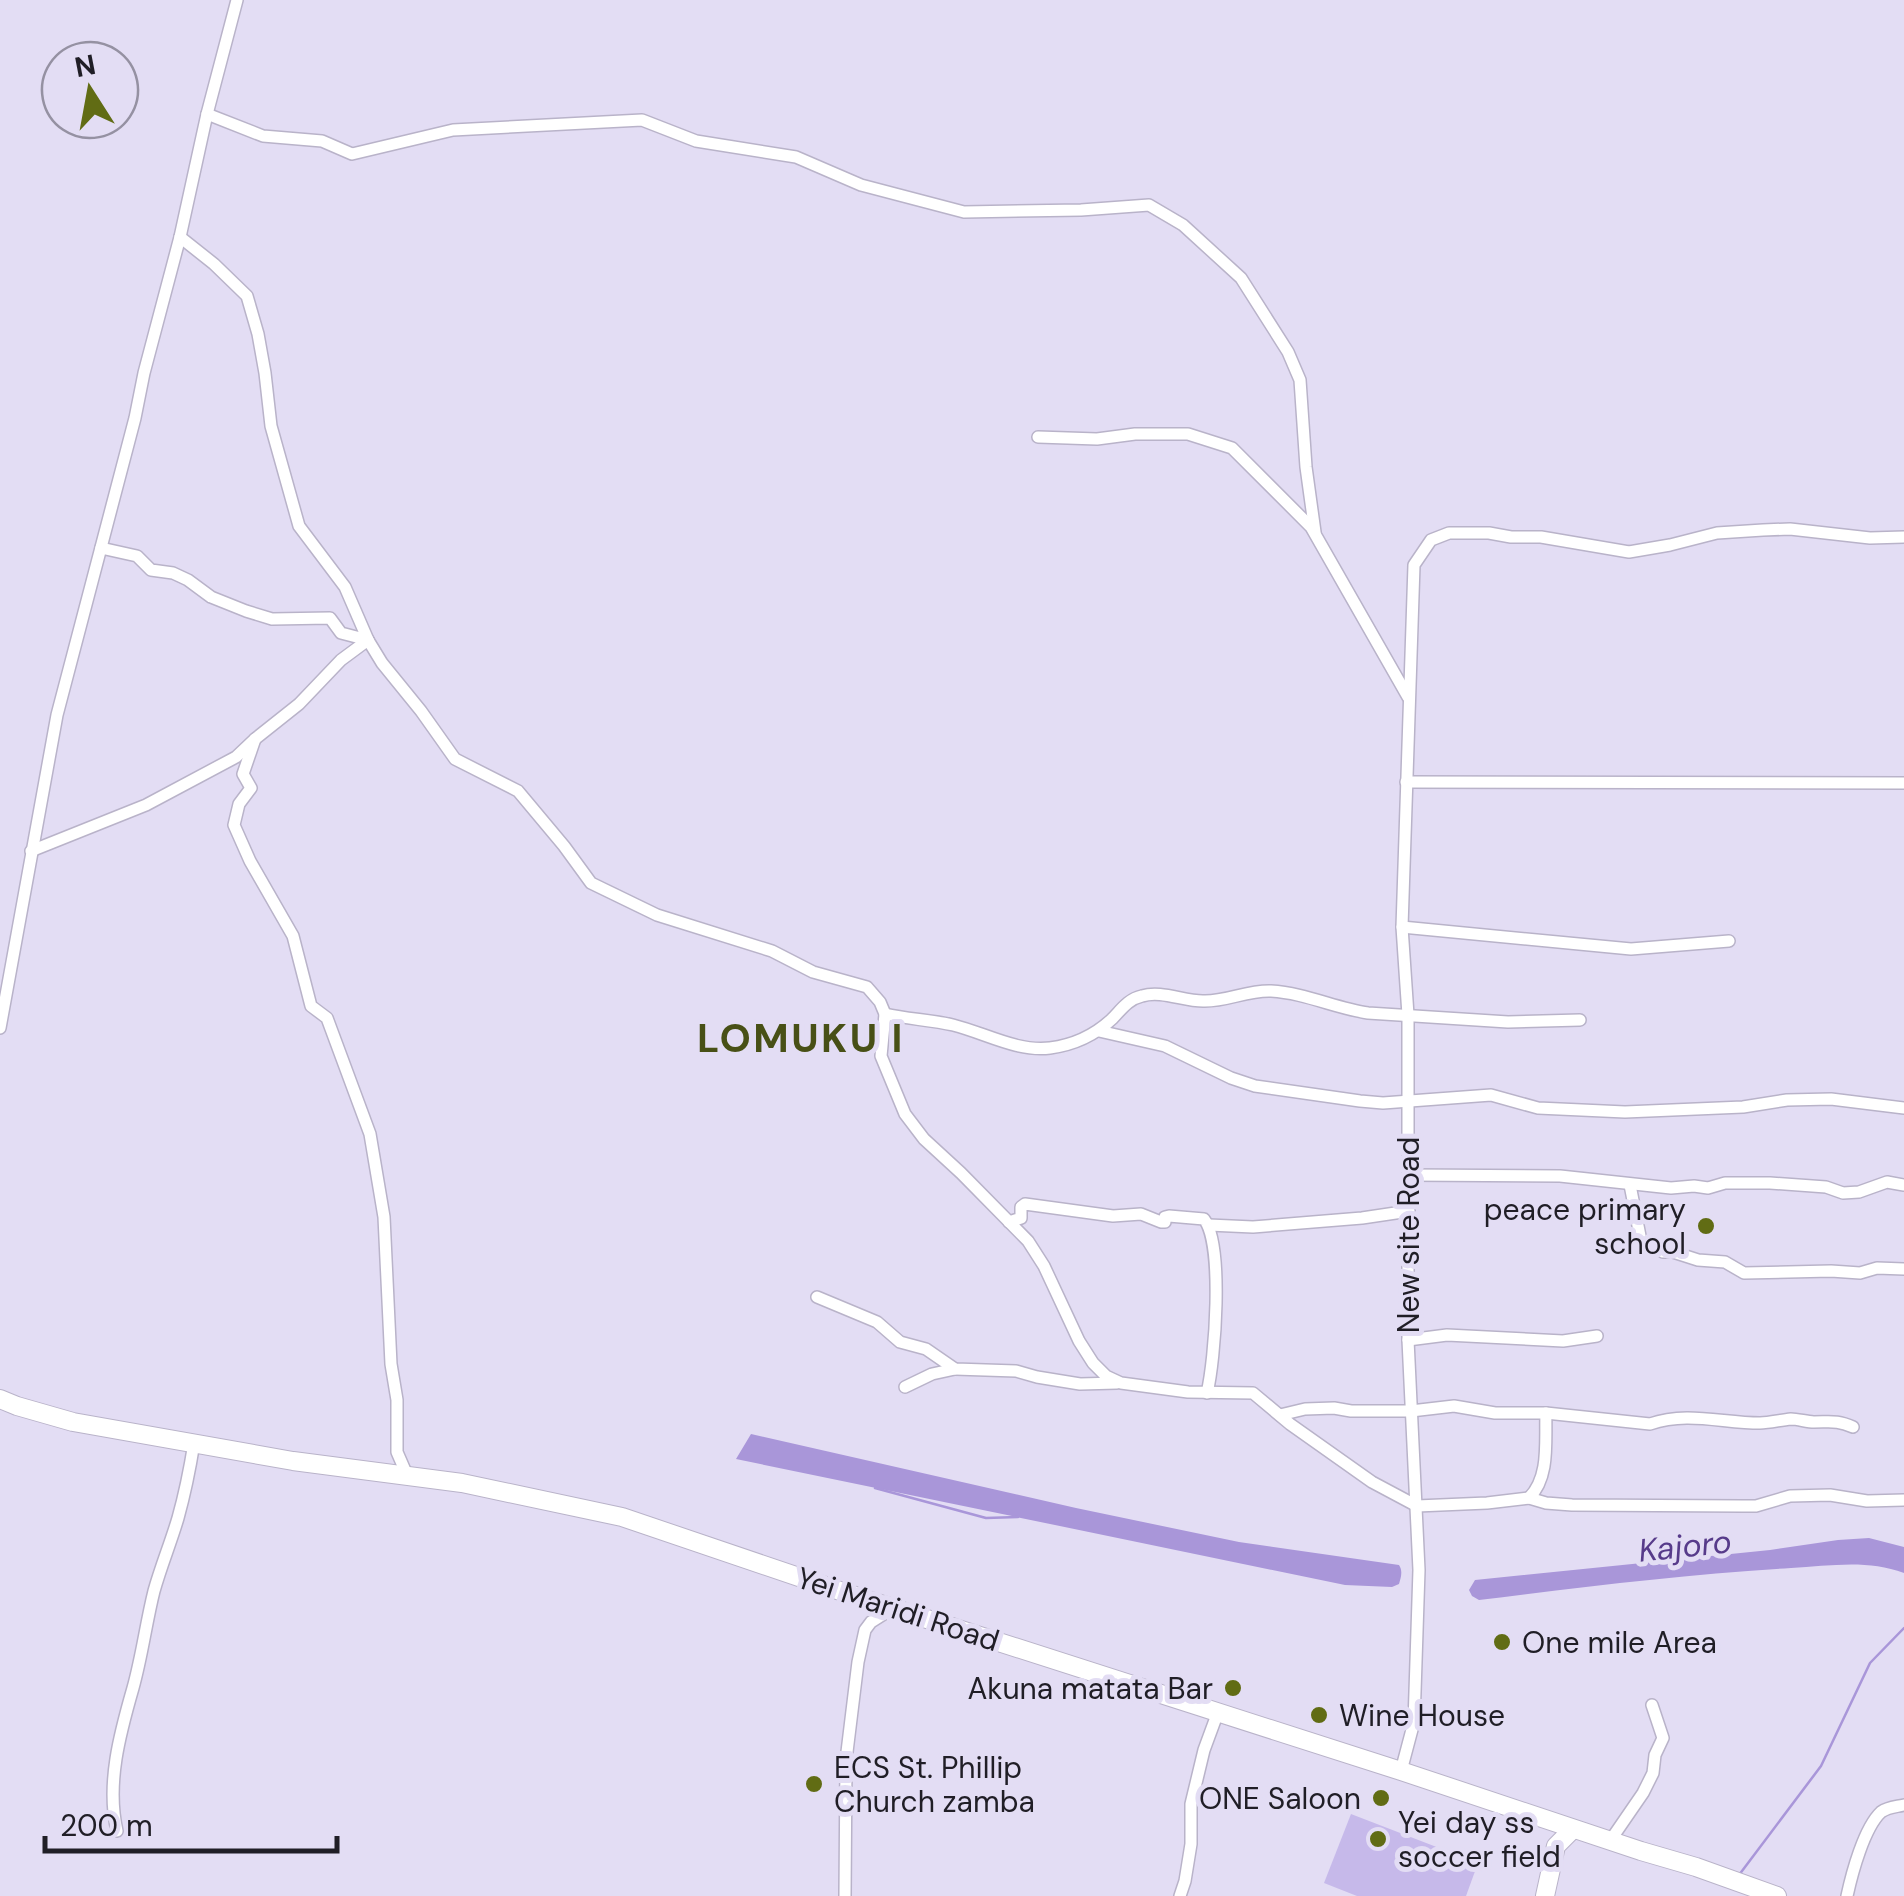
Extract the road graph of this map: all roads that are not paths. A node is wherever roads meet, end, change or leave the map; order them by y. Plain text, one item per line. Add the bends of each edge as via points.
1 (237, 0) edge
2 (207, 114) junction
3 (180, 236) junction
4 (1038, 437) dead end
5 (1314, 532) junction
6 (1904, 537) edge
7 (101, 548) junction
8 (368, 640) junction
9 (1408, 696) junction
10 (255, 738) junction
11 (1406, 782) junction
12 (1904, 784) edge
13 (31, 851) junction
14 (1402, 927) junction
15 (1729, 941) dead end
16 (885, 1014) junction
17 (1408, 1015) junction
18 (1580, 1020) dead end
19 (0, 1028) edge
20 (1099, 1031) junction
21 (1408, 1101) junction
22 (1904, 1108) edge
23 (1409, 1175) junction
24 (1904, 1184) edge
25 (1630, 1185) junction
26 (1409, 1211) junction
27 (1010, 1222) junction
28 (1209, 1225) junction
29 (1904, 1269) edge
30 (816, 1297) dead end
31 (1597, 1336) dead end
32 (1408, 1340) junction
33 (954, 1369) junction
34 (1121, 1383) junction
35 (904, 1388) dead end
36 (1207, 1393) junction
37 (0, 1398) edge
38 (1410, 1412) junction
39 (1280, 1414) junction
40 (1546, 1414) junction
41 (1852, 1427) dead end
42 (194, 1443) junction
43 (407, 1475) junction
44 (1529, 1498) junction
45 (1904, 1500) edge
46 (1417, 1506) junction
47 (894, 1608) junction
48 (1652, 1705) dead end
49 (1218, 1712) junction
50 (1401, 1771) junction
51 (1904, 1806) edge
52 (1573, 1829) junction
53 (116, 1831) dead end
54 (1610, 1841) junction
55 (845, 1896) edge
56 (1180, 1896) edge
57 (1545, 1896) edge
58 (1777, 1896) edge
59 (1847, 1896) edge

1 - 2 street
2 - 3 street
2 - 5 street via 262,136 322,141 352,154 454,130 642,120 696,141 796,156 862,185 964,212 1149,205 1241,278 1288,352 1300,380
3 - 7 street
3 - 8 street via 247,296 271,426 299,526 344,588
4 - 5 street via 1188,434 1232,448
5 - 9 street
6 - 9 street, New site Road via 1763,530 1629,552 1541,537 1449,534 1431,540 1414,565
7 - 8 street via 137,556 151,570 173,573 210,598 246,611 272,619 330,618 341,633
7 - 13 street via 57,715
8 - 10 street
8 - 16 street via 455,759 518,791 591,883 657,915 857,982
9 - 11 street, New site Road
10 - 13 street via 236,757 146,805
10 - 43 street via 244,774 251,788 234,825 293,936 311,1006 327,1018 370,1134 384,1217 397,1452
11 - 12 street
11 - 14 street, New site Road
13 - 19 street
14 - 15 street via 1631,949
14 - 17 street, New site Road
16 - 20 street via 1030,1048 1067,1045
16 - 27 street via 881,1056 905,1114
17 - 18 street
17 - 20 street via 1347,1010 1275,991 1213,1001 1153,994 1130,1001
17 - 21 street, New site Road
20 - 21 street via 1165,1046 1255,1086
21 - 22 street via 1491,1095 1538,1108 1625,1112 1830,1099
21 - 23 street, New site Road
23 - 25 street via 1560,1176
23 - 26 street, New site Road
24 - 25 street via 1843,1193 1770,1183
25 - 29 street via 1642,1241 1662,1252 1726,1262 1744,1273
26 - 28 street
26 - 32 street, New site Road
27 - 28 street via 1021,1218 1026,1204 1141,1214 1161,1222 1168,1216 1200,1218
27 - 34 street via 1044,1266 1093,1363
28 - 36 street via 1215,1291
30 - 33 street via 877,1322 900,1342 926,1349
31 - 32 street via 1563,1342 1458,1335
32 - 38 street, New site Road
33 - 34 street
33 - 35 street
34 - 36 street
36 - 39 street via 1253,1394
37 - 42 main road, Yei Maridi Road via 73,1422
38 - 39 street via 1334,1408
38 - 40 street via 1454,1406
38 - 46 street, New site Road
39 - 46 street via 1372,1482
40 - 41 street via 1650,1424 1790,1419
40 - 44 street via 1544,1468
42 - 43 main road, Yei Maridi Road
42 - 53 street via 126,1706 116,1758
43 - 47 main road, Yei Maridi Road via 622,1517
44 - 45 street via 1546,1504 1742,1506 1830,1495
44 - 46 street
46 - 50 street, New site Road via 1414,1722
47 - 49 main road, Yei Maridi Road
47 - 55 street via 866,1630 858,1662 846,1760
48 - 54 street via 1663,1738 1653,1772
49 - 50 main road, Yei Maridi Road
49 - 56 street via 1191,1804
50 - 52 main road, Yei Maridi Road
51 - 59 street via 1884,1810 1872,1823
52 - 54 main road, Yei Maridi Road
52 - 57 main road via 1556,1846
54 - 58 main road, Yei Maridi Road

